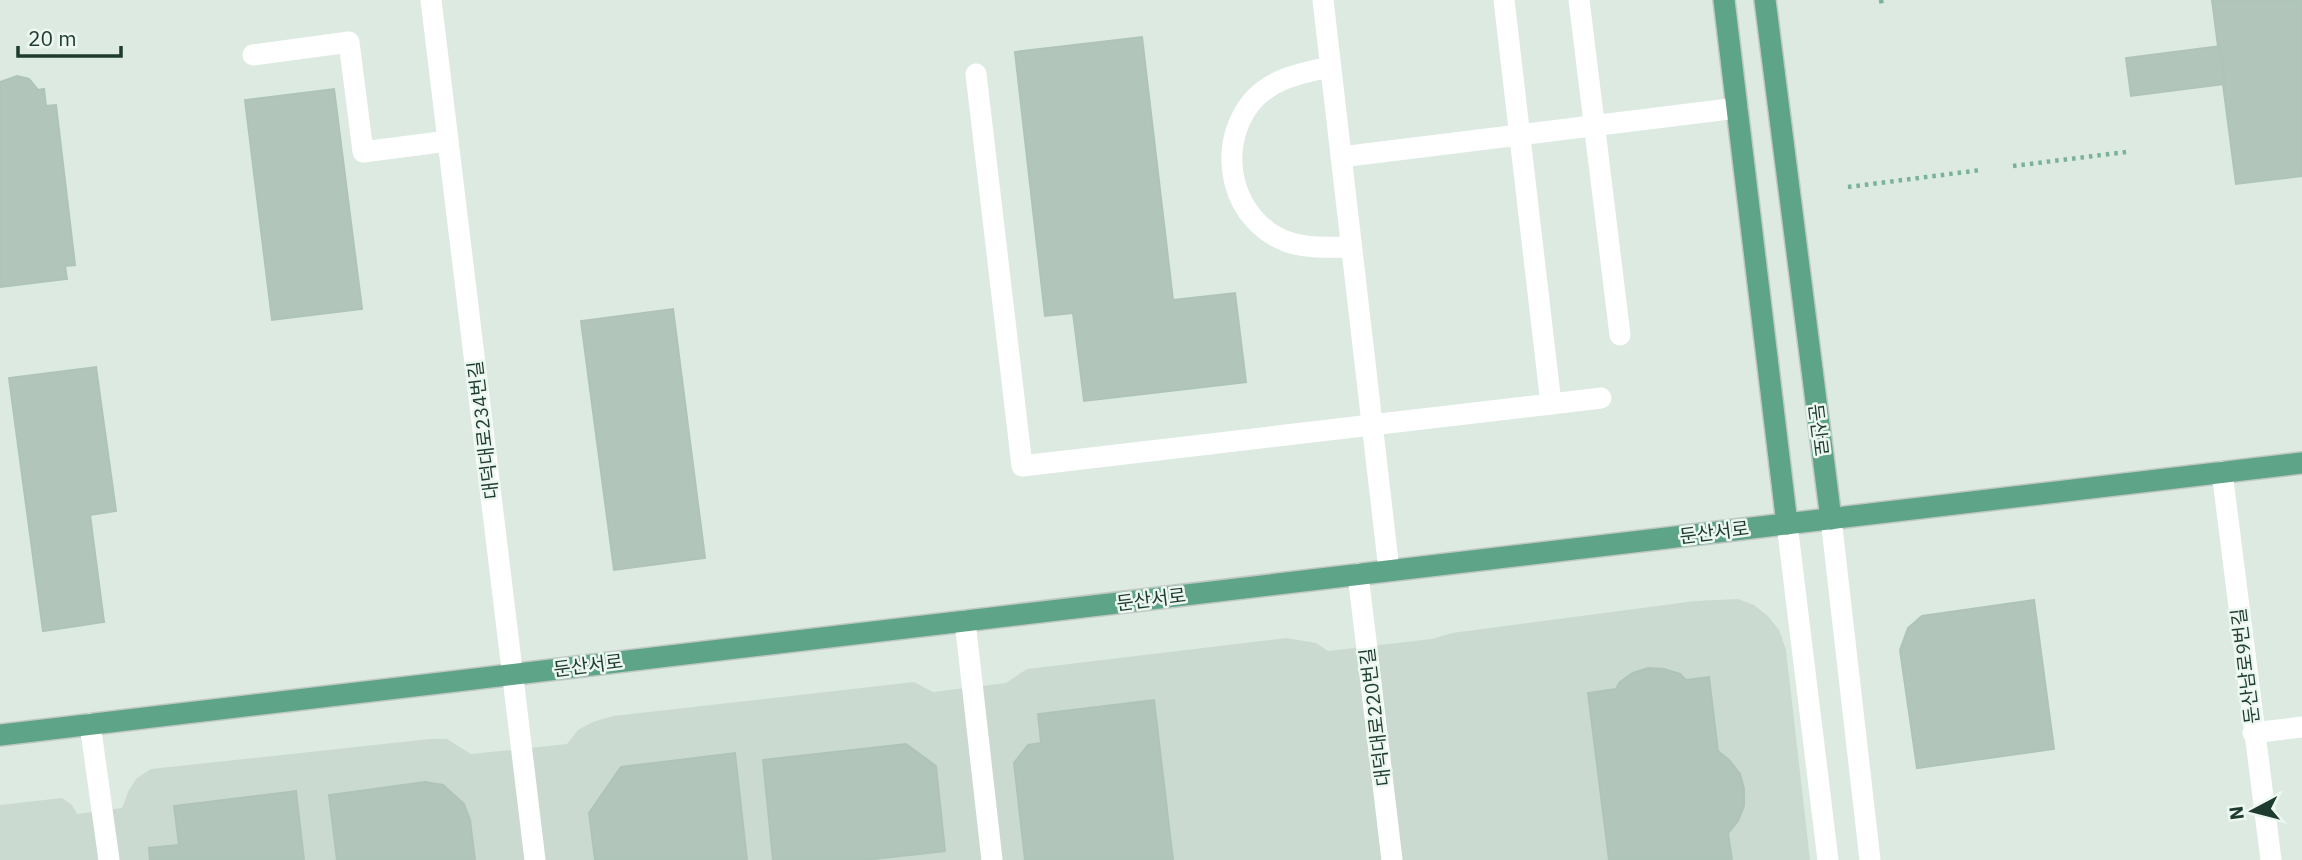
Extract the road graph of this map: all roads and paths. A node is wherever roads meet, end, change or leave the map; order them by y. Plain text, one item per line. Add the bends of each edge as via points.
1 (432, 0) edge
2 (1323, 0) edge
3 (1504, 0) edge
4 (1579, 0) edge
5 (1724, 0) edge
6 (1765, 0) edge
7 (253, 55) dead end
8 (1330, 67) junction
9 (976, 74) dead end
10 (1737, 108) junction
11 (1594, 126) junction
12 (1520, 135) junction
13 (448, 141) junction
14 (2126, 152) dead end
15 (1341, 157) junction
16 (2013, 166) dead end
17 (1982, 170) dead end
18 (1848, 187) dead end
19 (1351, 247) junction
20 (1620, 335) dead end
21 (1601, 398) dead end
22 (1551, 404) junction
23 (1371, 425) junction
24 (2302, 463) edge
25 (2222, 472) junction
26 (1831, 519) junction
27 (1787, 524) junction
28 (1389, 570) junction
29 (1358, 574) junction
30 (965, 621) junction
31 (512, 674) junction
32 (90, 724) junction
33 (2302, 727) edge
34 (2253, 733) junction
35 (0, 735) edge
36 (109, 860) edge
37 (535, 860) edge
38 (992, 860) edge
39 (1392, 860) edge
40 (1828, 860) edge
41 (1870, 860) edge
42 (2270, 860) edge

1 - 13 street, 대덕대로234번길
2 - 8 street
3 - 12 street
4 - 11 street
5 - 10 main road
6 - 26 main road, 둔산로
7 - 13 street via 349,42 363,152
8 - 15 street
8 - 19 street via 1273,84 1250,104 1236,129 1230,159 1234,185 1246,209 1264,229 1287,242
9 - 23 street via 1022,466
10 - 11 street
10 - 27 main road
11 - 12 street
11 - 20 street
12 - 15 street
12 - 22 street
13 - 31 street, 대덕대로234번길
14 - 16 path
15 - 19 street
17 - 18 path
19 - 23 street
21 - 22 street
22 - 23 street
23 - 28 street
24 - 25 main road, 둔산서로
25 - 26 main road, 둔산서로
25 - 34 street, 둔산남로9번길
26 - 27 main road, 둔산서로
26 - 41 street, 둔산로
27 - 28 main road, 둔산서로
27 - 40 street
28 - 29 main road, 둔산서로
29 - 30 main road, 둔산서로
29 - 39 street, 대덕대로220번길
30 - 31 main road, 둔산서로
30 - 38 street
31 - 32 main road, 둔산서로
31 - 37 street, 대덕대로234번길
32 - 35 main road, 둔산서로
32 - 36 street
33 - 34 street
34 - 42 street, 둔산남로9번길

